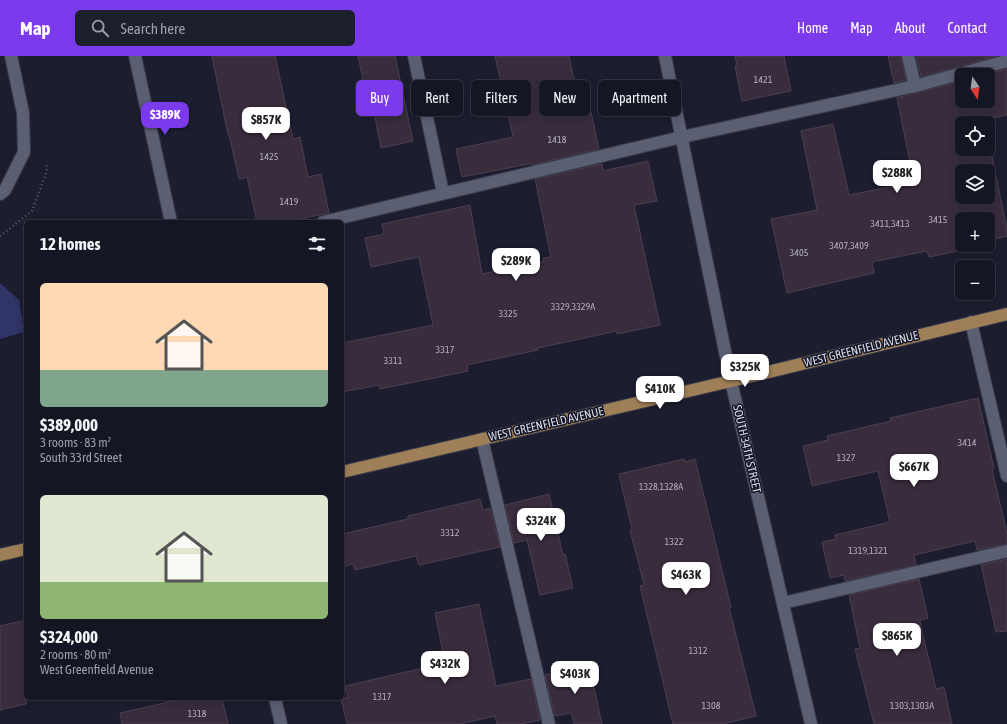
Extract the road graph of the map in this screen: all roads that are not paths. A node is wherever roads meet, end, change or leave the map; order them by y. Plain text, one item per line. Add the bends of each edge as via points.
1 (11, 56) edge
2 (135, 56) edge
3 (414, 56) edge
4 (666, 56) edge
5 (908, 56) edge
6 (1007, 61) edge
7 (915, 86) junction
8 (682, 137) junction
9 (443, 193) junction
10 (0, 194) edge
11 (171, 220) edge
12 (331, 220) edge
13 (1007, 314) edge
14 (971, 322) junction
15 (731, 381) junction
16 (482, 440) junction
17 (344, 472) edge
18 (1007, 476) edge
19 (24, 549) edge
20 (1007, 551) edge
21 (0, 555) edge
22 (783, 603) junction
23 (276, 700) edge
24 (282, 724) edge
25 (549, 724) edge
26 (811, 724) edge

1 - 10 street via 23,113 24,152 5,190
2 - 11 street
3 - 9 street
4 - 8 street, SOUTH 34TH STREET
5 - 7 street
6 - 7 street
7 - 8 street
8 - 9 street
8 - 15 street, SOUTH 34TH STREET
9 - 12 street
13 - 14 main road, WEST GREENFIELD AVENUE
14 - 15 main road, WEST GREENFIELD AVENUE
14 - 18 street
15 - 16 main road, WEST GREENFIELD AVENUE
15 - 22 street, SOUTH 34TH STREET
16 - 17 main road, WEST GREENFIELD AVENUE
16 - 25 street
19 - 21 main road
20 - 22 street
22 - 26 street, SOUTH 34TH STREET
23 - 24 street

